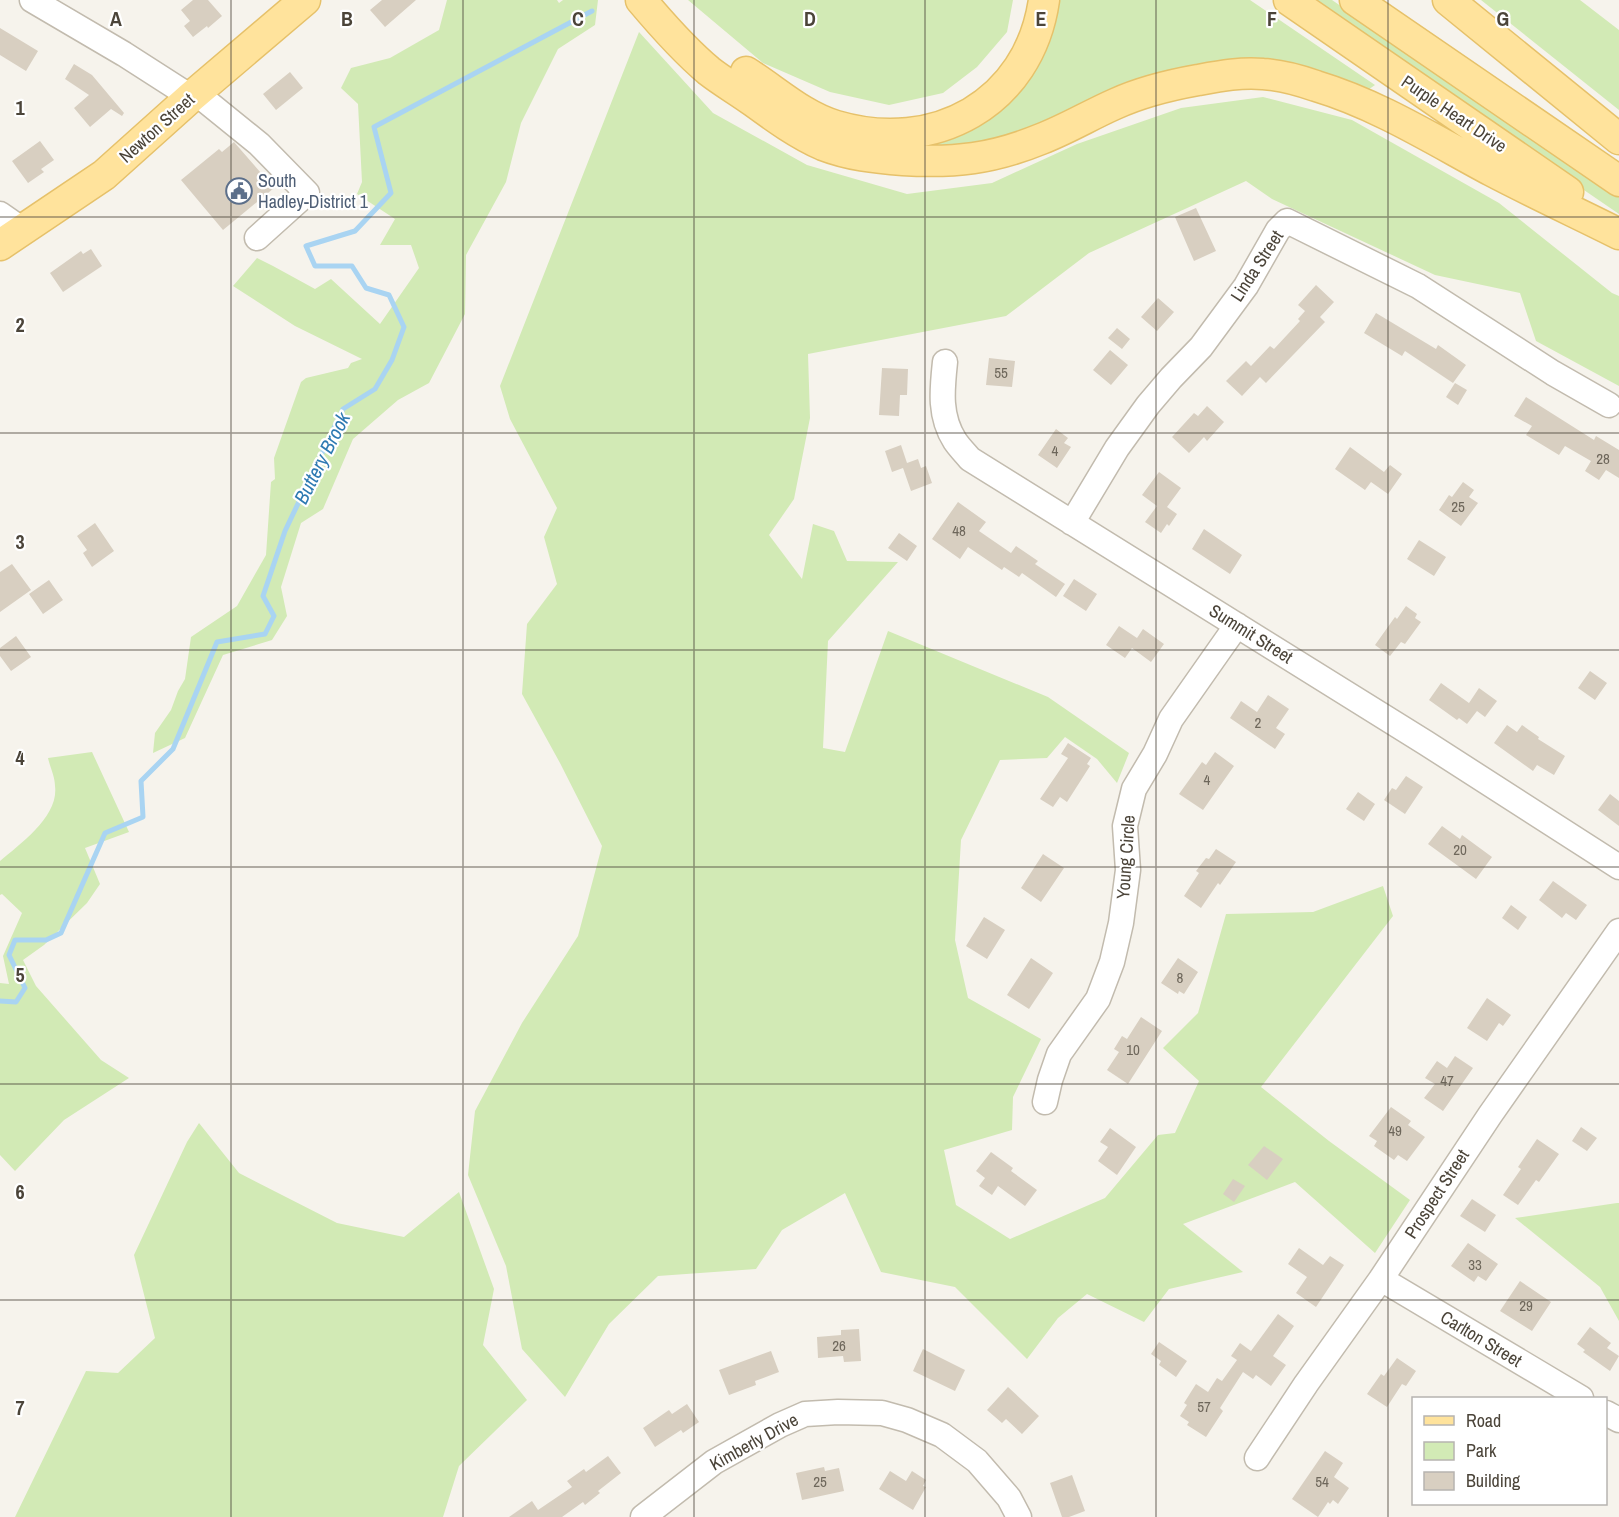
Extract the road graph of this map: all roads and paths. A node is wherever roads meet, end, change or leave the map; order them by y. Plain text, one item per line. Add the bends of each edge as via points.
1 (32, 0) edge
2 (305, 0) edge
3 (641, 0) edge
4 (668, 0) edge
5 (1044, 0) edge
6 (1289, 0) edge
7 (1355, 0) edge
8 (1448, 0) edge
9 (194, 95) junction
10 (1619, 139) edge
11 (1619, 181) edge
12 (1619, 228) edge
13 (8, 230) edge
14 (1619, 234) edge
15 (257, 238) dead end
16 (945, 362) dead end
17 (1609, 405) dead end
18 (1072, 523) junction
19 (1237, 625) junction
20 (1619, 867) edge
21 (1619, 931) edge
22 (1045, 1102) dead end
23 (1381, 1280) junction
24 (1579, 1397) edge
25 (1257, 1458) dead end
26 (643, 1517) edge
27 (1019, 1517) edge

1 - 9 street
2 - 9 main road, Newton Street
3 - 14 main road via 685,48 723,81 808,138 854,155 925,161 983,157 1041,140 1113,104 1149,91 1232,74 1264,74 1286,77 1369,105
4 - 5 main road via 715,50 808,114 841,127 893,134 942,126 968,114 1000,91 1031,46
6 - 12 main road, Purple Heart Drive
7 - 11 main road, Purple Heart Drive
8 - 10 main road
9 - 13 main road, Newton Street via 104,175
9 - 15 street via 259,144 307,193
16 - 18 street, Summit Street via 942,398 945,419 955,440 970,459
17 - 18 street, Linda Street via 1418,286 1287,221 1246,286 1117,448
18 - 19 street, Summit Street
19 - 20 street, Summit Street
19 - 22 street, Young Circle via 1171,719 1134,789 1125,826 1128,870 1112,962 1098,999 1059,1054
21 - 23 street, Prospect Street
23 - 24 street, Carlton Street
23 - 25 street, Prospect Street
26 - 27 street, Kimberly Drive via 714,1462 780,1425 805,1414 838,1412 882,1413 942,1435 977,1461 1009,1498

